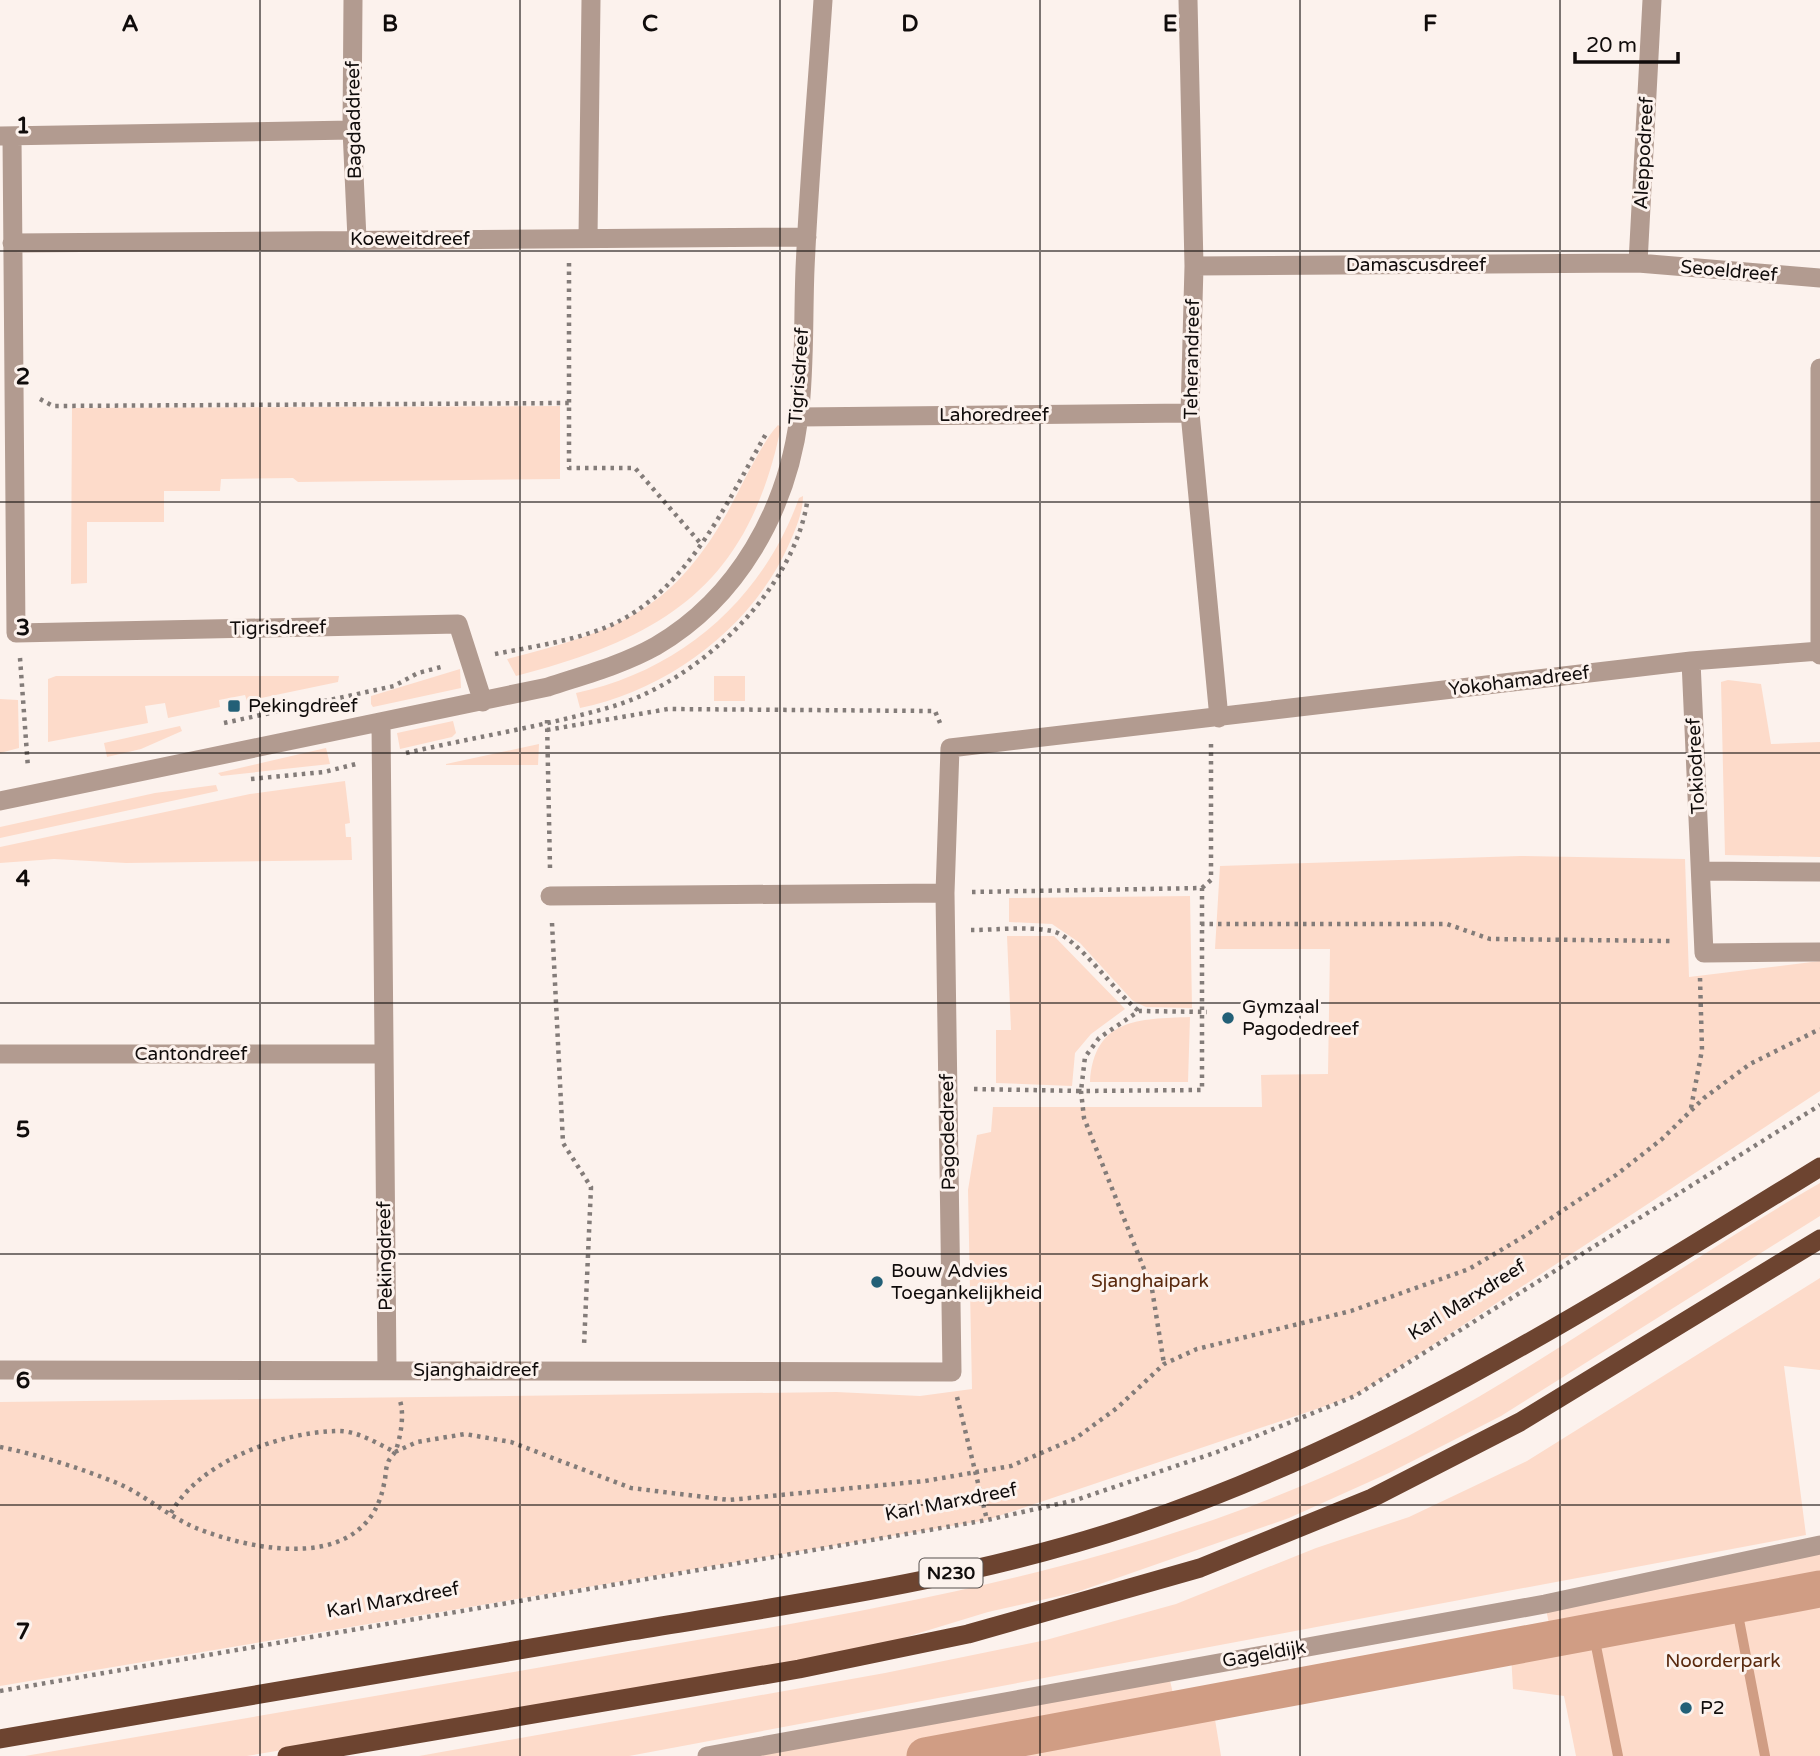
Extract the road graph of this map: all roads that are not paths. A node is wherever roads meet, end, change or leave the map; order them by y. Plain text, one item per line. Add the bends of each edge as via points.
1 (353, 0) edge
2 (592, 0) edge
3 (823, 0) edge
4 (1188, 0) edge
5 (1652, 0) edge
6 (352, 130) junction
7 (6, 136) edge
8 (807, 237) junction
9 (578, 238) junction
10 (357, 239) junction
11 (12, 243) junction
12 (1638, 263) junction
13 (1194, 266) junction
14 (1820, 278) edge
15 (1820, 369) edge
16 (1190, 413) junction
17 (799, 416) junction
18 (1820, 652) edge
19 (1691, 661) junction
20 (482, 702) junction
21 (1215, 718) junction
22 (381, 722) junction
23 (0, 801) edge
24 (1702, 872) junction
25 (1820, 872) edge
26 (945, 893) junction
27 (550, 896) road end
28 (1820, 952) edge
29 (0, 1054) edge
30 (382, 1054) junction
31 (1820, 1167) edge
32 (1820, 1239) edge
33 (0, 1370) edge
34 (387, 1370) junction
35 (952, 1372) joint
36 (1820, 1545) edge
37 (0, 1739) edge
38 (287, 1756) edge
39 (707, 1756) edge

1 - 6 street, Bagdaddreef
2 - 9 street
3 - 8 street, Tigrisdreef
4 - 13 street, Teherandreef
5 - 12 street, Aleppodreef
6 - 7 street
6 - 10 street, Bagdaddreef
7 - 11 street
8 - 9 street, Koeweitdreef
8 - 17 street, Tigrisdreef
9 - 10 street, Koeweitdreef
10 - 11 street, Koeweitdreef
11 - 20 street, Tigrisdreef via 16,632 458,625
12 - 13 street, Damascusdreef
12 - 14 street, Seoeldreef
13 - 16 street, Teherandreef
15 - 18 street
16 - 17 street, Lahoredreef
16 - 21 street, Teherandreef
17 - 20 street, Tigrisdreef via 785,484 763,533 713,603 687,626 617,664
18 - 19 street, Yokohamadreef
19 - 21 street, Yokohamadreef
19 - 24 street, Tokiodreef
20 - 22 street, Tigrisdreef
21 - 26 street, Pagodedreef via 950,748
22 - 23 street, Tigrisdreef
22 - 30 street, Pekingdreef
24 - 25 street
24 - 28 street, Tokiodreef via 1704,953
26 - 27 street
26 - 35 street, Pagodedreef
29 - 30 street, Cantondreef
30 - 34 street, Pekingdreef
31 - 37 highway, N230 via 1581,1314 1384,1423 1133,1525 968,1570 779,1606
32 - 38 highway via 1520,1422 1372,1497 1200,1568 968,1634 799,1669
33 - 34 street, Sjanghaidreef
34 - 35 street, Sjanghaidreef
36 - 39 street, Gageldijk via 1545,1604

